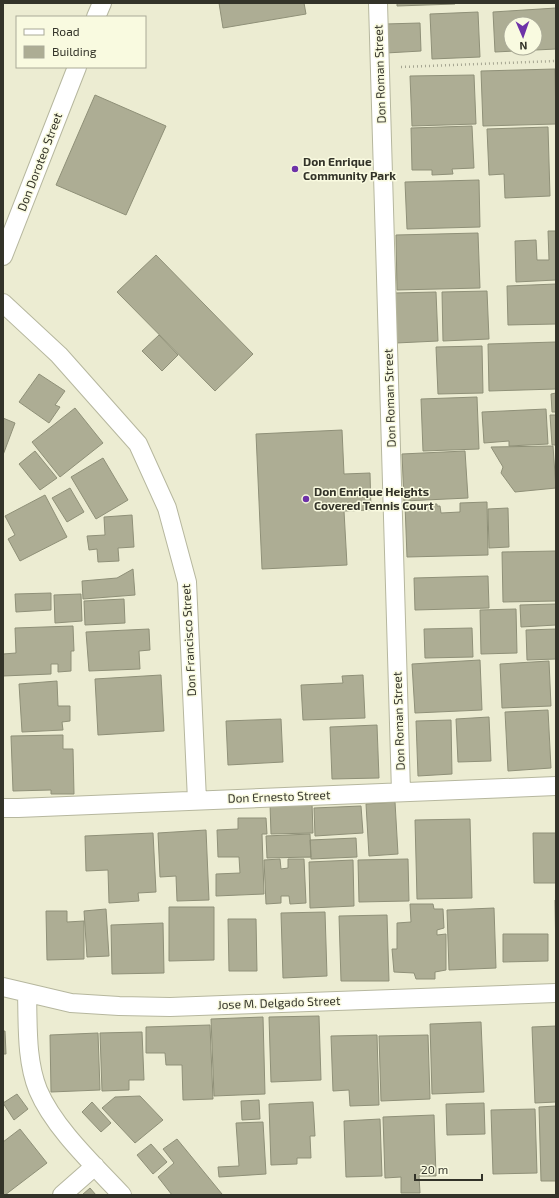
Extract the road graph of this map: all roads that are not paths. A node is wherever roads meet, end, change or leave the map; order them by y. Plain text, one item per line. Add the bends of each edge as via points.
1 (102, 3) edge
2 (378, 3) edge
3 (96, 16) edge
4 (77, 68) edge
5 (3, 256) edge
6 (3, 303) edge
7 (556, 786) edge
8 (401, 792) junction
9 (197, 800) junction
10 (3, 808) edge
11 (3, 987) edge
12 (27, 994) junction
13 (556, 994) edge
14 (95, 1166) junction
15 (62, 1195) edge
16 (122, 1195) edge

1 - 3 street
2 - 8 street, Don Roman Street
4 - 5 street, Don Doroteo Street
6 - 9 street, Don Francisco Street via 60,355 138,444 167,508 187,582
7 - 8 street, Don Ernesto Street
8 - 9 street, Don Ernesto Street
9 - 10 street, Don Ernesto Street
11 - 12 street, Jose M. Delgado Street
12 - 13 street, Jose M. Delgado Street via 71,1003 170,1007
12 - 14 street via 29,1048 38,1090 64,1131
14 - 15 street
14 - 16 street

